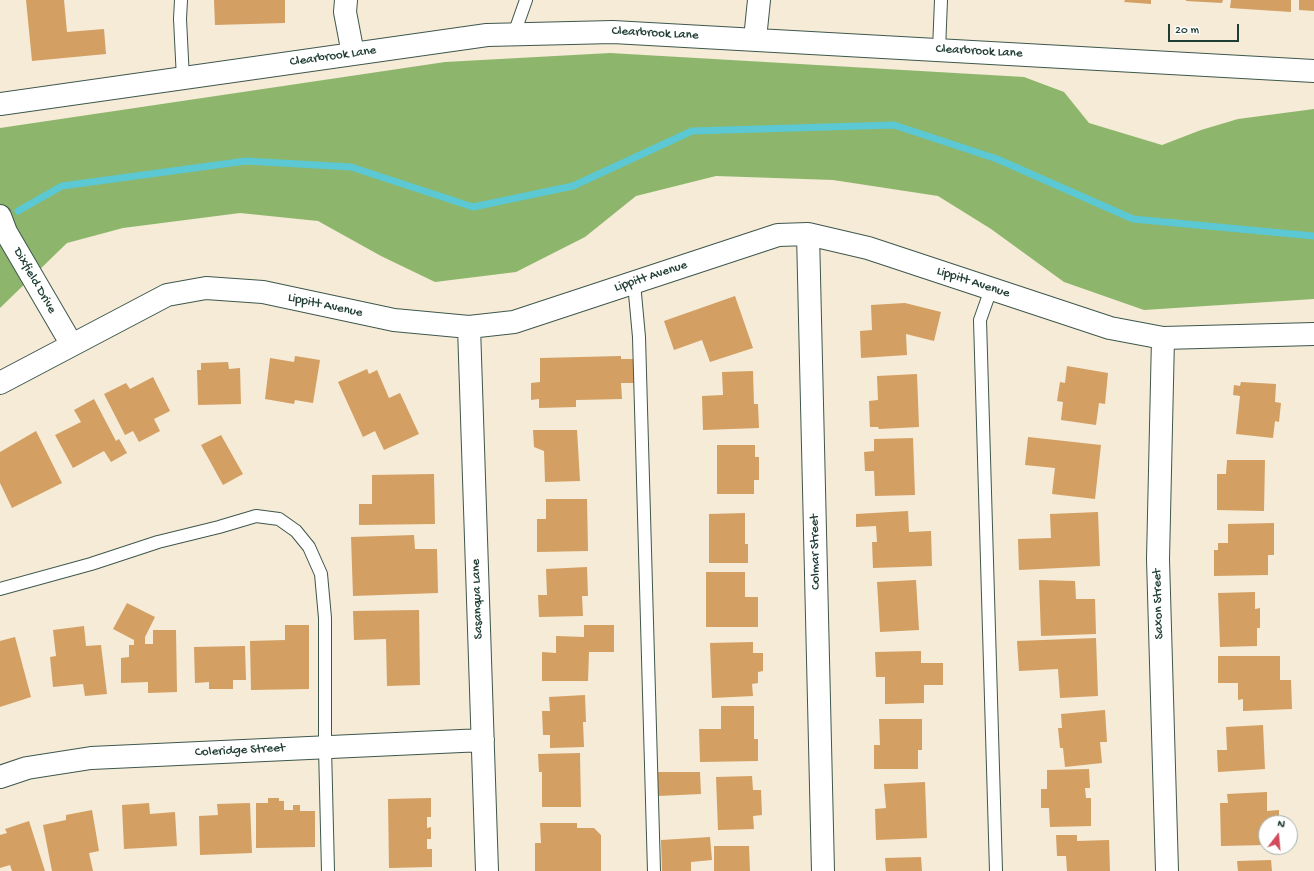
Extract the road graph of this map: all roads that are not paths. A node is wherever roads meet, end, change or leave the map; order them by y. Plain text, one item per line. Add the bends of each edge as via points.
1 (180, 0) edge
2 (346, 0) edge
3 (526, 0) edge
4 (759, 0) edge
5 (941, 0) edge
6 (514, 34) junction
7 (755, 39) junction
8 (939, 50) junction
9 (352, 54) junction
10 (1314, 71) edge
11 (183, 79) junction
12 (0, 104) edge
13 (0, 216) edge
14 (808, 234) junction
15 (634, 283) junction
16 (991, 289) junction
17 (469, 327) junction
18 (1314, 334) edge
19 (1163, 338) junction
20 (72, 346) junction
21 (0, 383) edge
22 (0, 589) edge
23 (482, 740) junction
24 (325, 747) junction
25 (0, 777) edge
26 (328, 871) edge
27 (487, 871) edge
28 (654, 871) edge
29 (824, 871) edge
30 (996, 871) edge
31 (1167, 871) edge

1 - 11 lane
2 - 9 street via 345,12
3 - 6 lane
4 - 7 street
5 - 8 lane
6 - 7 street, Clearbrook Lane via 613,32
6 - 9 street, Clearbrook Lane via 487,35
7 - 8 street, Clearbrook Lane
8 - 10 street, Clearbrook Lane
9 - 11 street, Clearbrook Lane
11 - 12 street, Clearbrook Lane
13 - 20 street, Dixfield Drive via 6,232
14 - 15 street, Lippitt Avenue via 778,235
14 - 16 street, Lippitt Avenue via 868,248
14 - 29 street, Colmar Street
15 - 17 street, Lippitt Avenue via 514,322
15 - 28 lane via 639,337
16 - 19 street, Lippitt Avenue via 1110,328
16 - 30 lane via 980,320
17 - 20 street, Lippitt Avenue via 394,320 263,292 206,288 167,295
17 - 23 street, Sasanqua Lane
18 - 19 street, Lippitt Avenue
19 - 31 street, Saxon Street via 1158,559
20 - 21 street, Lippitt Avenue
22 - 24 lane via 256,516 279,519 296,531 309,547 321,574 325,618
23 - 24 street, Coleridge Street
23 - 27 street, Sasanqua Lane
24 - 25 street, Coleridge Street via 91,758 27,768
24 - 26 lane

